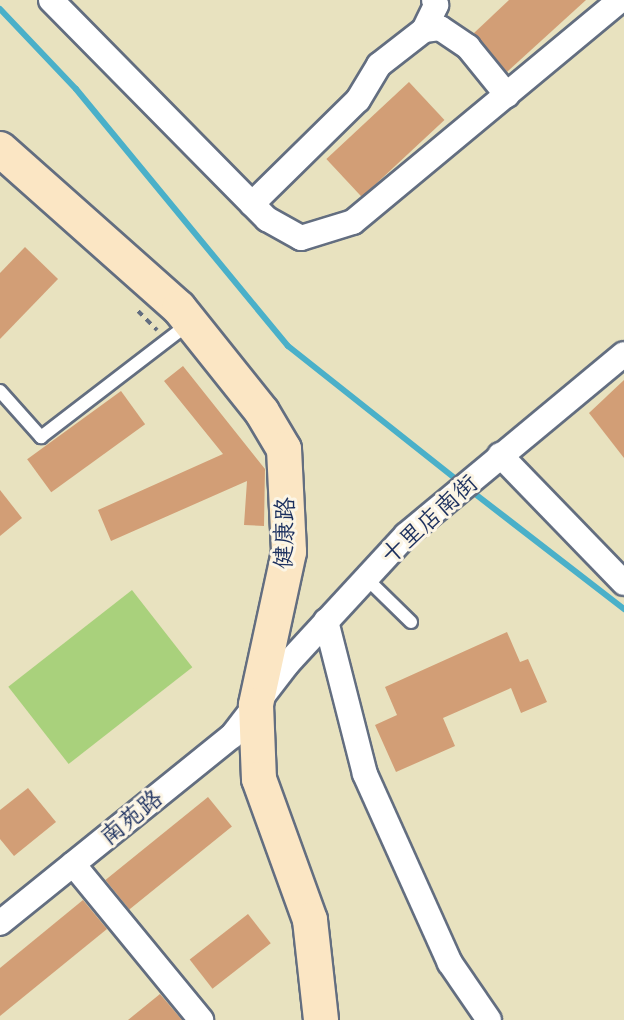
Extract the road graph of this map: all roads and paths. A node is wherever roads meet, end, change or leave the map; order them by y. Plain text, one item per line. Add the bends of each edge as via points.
1 (51, 0) edge
2 (434, 0) edge
3 (620, 0) edge
4 (424, 30) junction
5 (507, 95) junction
6 (0, 149) edge
7 (252, 204) junction
8 (136, 309) dead end
9 (179, 331) junction
10 (624, 354) edge
11 (0, 391) edge
12 (500, 455) junction
13 (366, 578) junction
14 (624, 583) edge
15 (326, 621) junction
16 (411, 622) dead end
17 (256, 705) junction
18 (73, 864) junction
19 (0, 923) edge
20 (201, 1020) edge
21 (321, 1020) edge
22 (489, 1020) edge

1 - 7 street
2 - 4 street
3 - 5 street
4 - 5 street via 440,28 468,47
4 - 7 street via 379,65 358,100
5 - 7 street via 353,222 301,238
6 - 9 main road, 健康路 via 179,308
8 - 9 path
9 - 11 lane via 41,437
9 - 17 main road, 健康路 via 262,412 284,449 289,552
10 - 12 street, 十里店南街
12 - 13 street, 十里店南街
12 - 14 street
13 - 15 street, 十里店南街
13 - 16 lane
15 - 17 street, 十里店南街
15 - 22 street via 365,774 450,963
17 - 18 street, 南苑路 via 232,736
17 - 21 main road, 健康路 via 259,779 310,920
18 - 19 street, 南苑路
18 - 20 street

